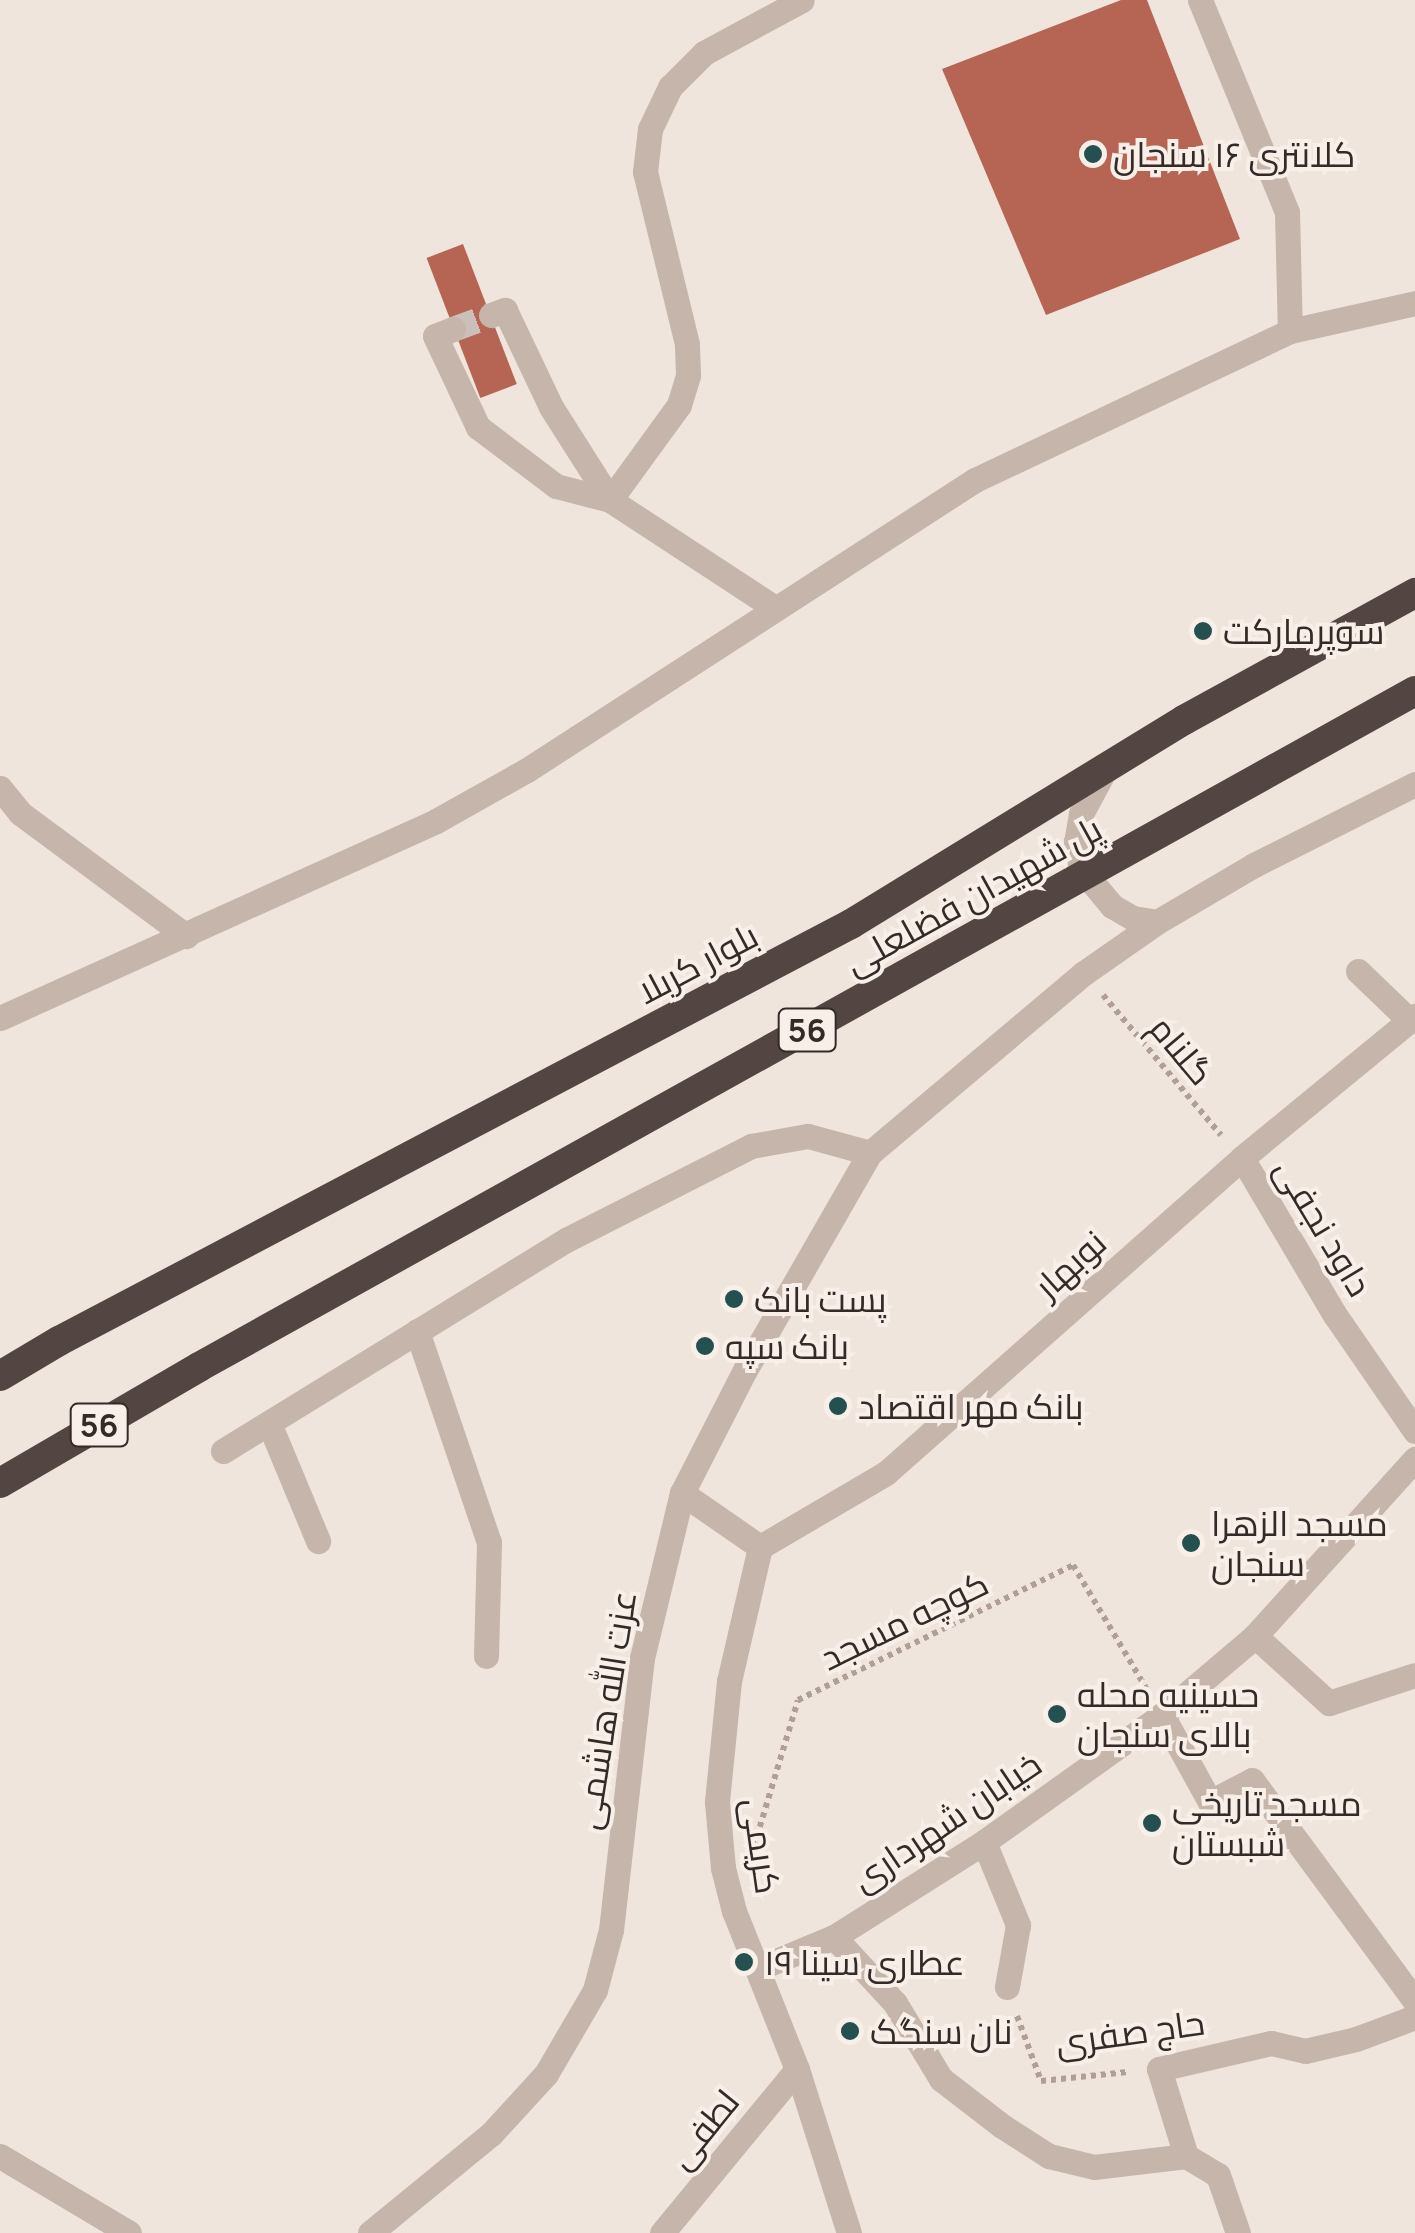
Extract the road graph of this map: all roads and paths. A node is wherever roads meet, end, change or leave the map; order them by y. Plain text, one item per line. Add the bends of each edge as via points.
1 (802, 0) edge
2 (1200, 0) edge
3 (1415, 303) edge
4 (491, 315) dead end
5 (453, 329) dead end
6 (1290, 331) junction
7 (610, 500) junction
8 (1415, 593) edge
9 (776, 608) junction
10 (1415, 692) edge
11 (1103, 773) junction
12 (1415, 784) edge
13 (0, 788) edge
14 (1156, 922) junction
15 (186, 936) junction
16 (1358, 971) dead end
17 (1084, 973) junction
18 (0, 1018) edge
19 (1412, 1019) edge
20 (870, 1153) junction
21 (1242, 1158) junction
22 (417, 1331) junction
23 (0, 1376) edge
24 (269, 1423) junction
25 (1415, 1431) edge
26 (223, 1451) dead end
27 (1415, 1458) edge
28 (0, 1482) edge
29 (682, 1493) junction
30 (318, 1541) dead end
31 (760, 1547) junction
32 (1256, 1636) junction
33 (486, 1656) dead end
34 (1415, 1675) edge
35 (1162, 1715) junction
36 (984, 1842) junction
37 (750, 1858) dead end
38 (834, 1937) junction
39 (757, 1969) junction
40 (1007, 1987) joint
41 (1415, 2001) edge
42 (1415, 2017) edge
43 (1160, 2069) junction
44 (797, 2070) junction
45 (0, 2156) edge
46 (1186, 2156) junction
47 (377, 2230) edge
48 (129, 2233) edge
49 (662, 2233) edge
50 (849, 2233) edge
51 (1238, 2233) edge

1 - 7 street via 704,52 670,87 650,129 645,172 687,344 688,375 679,405
2 - 6 street via 1287,212
3 - 6 street
4 - 7 street via 506,310 551,407
5 - 7 street via 435,336 478,427 556,486
6 - 9 street via 975,480
7 - 9 street
8 - 11 highway, بلوار کربلا via 1290,658
9 - 15 street via 496,788
10 - 28 highway, پل شهیدان فضلعلی / 56, bridge
11 - 14 street via 1080,814 1082,869 1112,906
11 - 23 highway, بلوار کربلا via 852,924
12 - 14 street, عزت الله هاشمی
13 - 15 street via 20,813
14 - 17 street, عزت الله هاشمی
15 - 18 street
16 - 19 street
17 - 20 street, عزت الله هاشمی
17 - 21 path, گلنام
19 - 21 street, نوبهار
20 - 22 street via 808,1136 751,1146 566,1240
20 - 29 street, عزت الله هاشمی via 744,1370
21 - 25 street, داود نجفی via 1335,1315
21 - 31 street, نوبهار via 886,1473
22 - 24 street
22 - 33 street via 489,1542
24 - 26 street
24 - 30 street
27 - 32 street, خیابان شهرداری
29 - 31 street
29 - 47 street, عزت الله هاشمی via 642,1658 611,1930 595,1990 535,2086 491,2134
31 - 39 street, کریمی via 729,1682 717,1802 724,1868
32 - 34 street via 1329,1702
32 - 35 street, خیابان شهرداری
35 - 36 street, خیابان شهرداری
35 - 37 path, کوچه مسجد via 1074,1565 798,1700
35 - 41 street via 1210,1802 1252,1780
36 - 38 street, خیابان شهرداری
36 - 40 street via 1018,1925
38 - 39 street, خیابان شهرداری
38 - 46 street via 895,2003 941,2079 1049,2156 1094,2167
39 - 44 street, کریمی
40 - 43 path, حاج صفری via 1040,2081
42 - 43 street, حاج صفری via 1305,2051 1271,2043
43 - 46 street
44 - 49 street, لطفی
44 - 50 street, کریمی
45 - 48 street
46 - 51 street via 1218,2175

